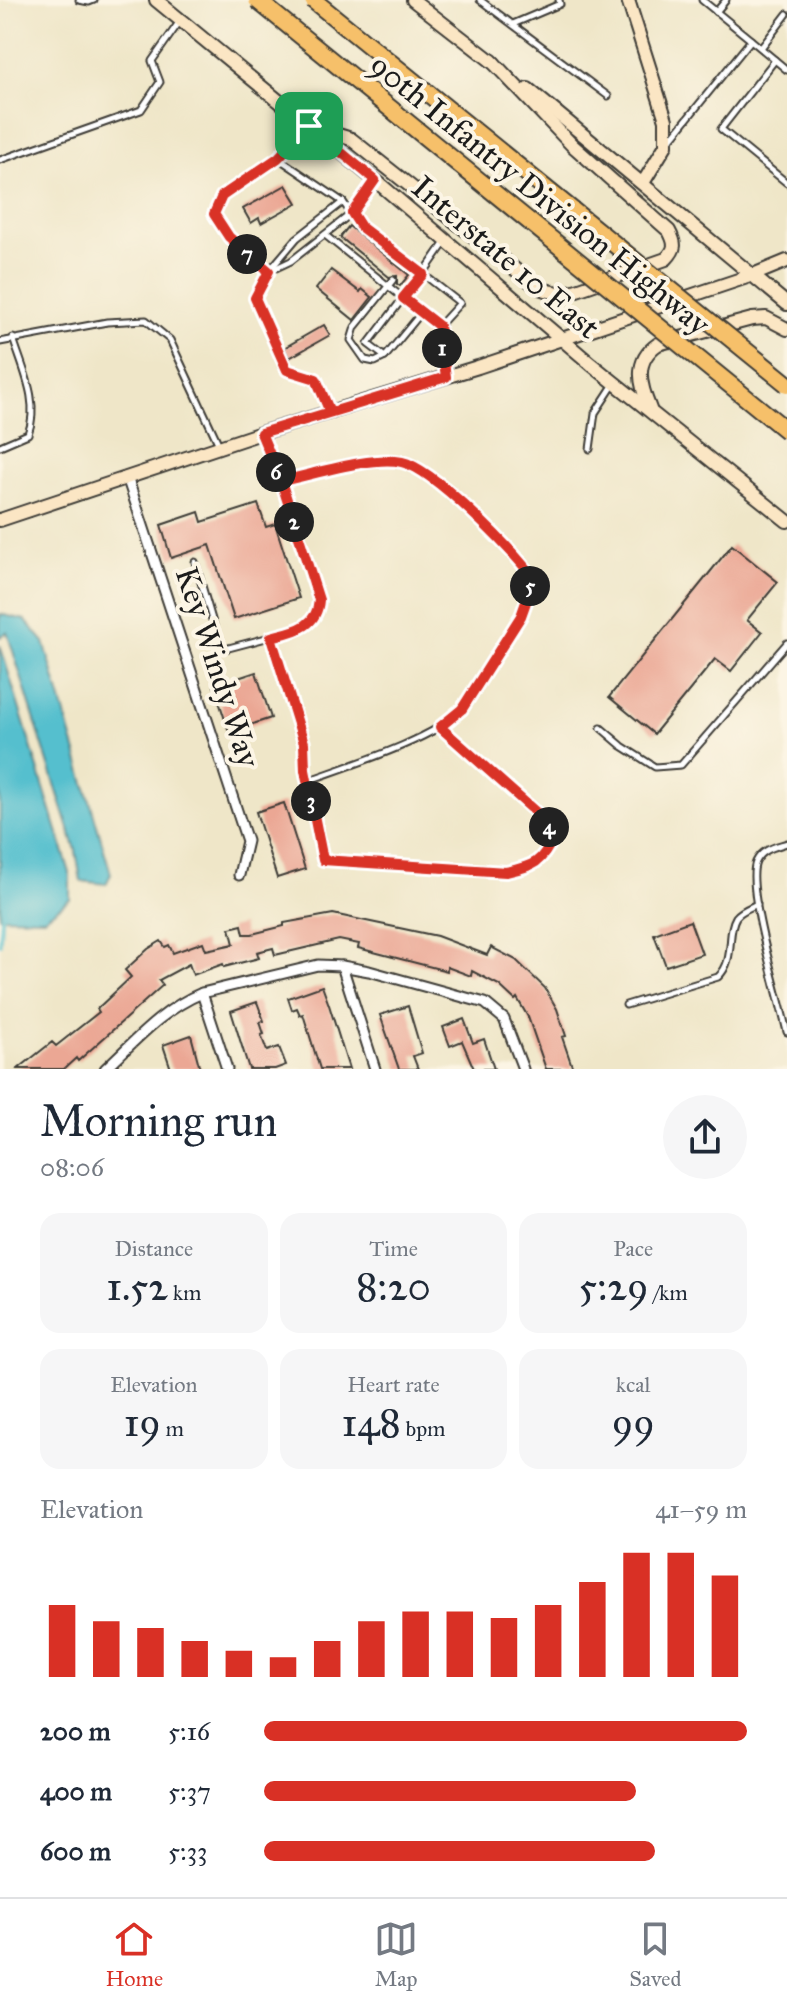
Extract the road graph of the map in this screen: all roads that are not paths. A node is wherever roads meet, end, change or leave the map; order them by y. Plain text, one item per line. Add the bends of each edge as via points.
1 (79, 0) edge
2 (94, 0) edge
3 (156, 0) edge
4 (257, 0) edge
5 (313, 0) edge
6 (413, 0) edge
7 (480, 0) edge
8 (559, 0) edge
9 (628, 0) edge
10 (702, 0) edge
11 (726, 0) edge
12 (716, 12) junction
13 (787, 14) edge
14 (181, 20) junction
15 (512, 24) junction
16 (751, 40) junction
17 (760, 48) junction
18 (491, 60) junction
19 (775, 60) junction
20 (787, 70) edge
21 (608, 96) dead end
22 (309, 126) junction
23 (666, 145) junction
24 (278, 158) junction
25 (0, 160) edge
26 (375, 180) junction
27 (643, 183) junction
28 (787, 183) edge
29 (343, 202) junction
30 (352, 213) junction
31 (361, 227) junction
32 (357, 233) dead end
33 (325, 235) junction
34 (373, 235) junction
35 (447, 241) junction
36 (368, 242) dead end
37 (349, 244) dead end
38 (384, 244) junction
39 (344, 250) junction
40 (379, 251) dead end
41 (395, 252) junction
42 (359, 253) dead end
43 (355, 259) junction
44 (390, 260) dead end
45 (787, 261) edge
46 (370, 262) dead end
47 (408, 262) junction
48 (366, 268) junction
49 (381, 270) dead end
50 (402, 270) dead end
51 (269, 271) junction
52 (423, 274) junction
53 (753, 275) junction
54 (376, 276) junction
55 (391, 283) junction
56 (403, 298) junction
57 (787, 304) edge
58 (422, 312) junction
59 (439, 326) junction
60 (787, 329) edge
61 (13, 338) junction
62 (564, 339) junction
63 (0, 342) edge
64 (385, 357) junction
65 (446, 377) junction
66 (615, 383) junction
67 (787, 384) edge
68 (330, 412) junction
69 (651, 413) junction
70 (787, 431) edge
71 (261, 433) junction
72 (0, 446) edge
73 (220, 446) junction
74 (590, 449) dead end
75 (127, 477) junction
76 (281, 481) junction
77 (0, 520) edge
78 (787, 521) edge
79 (195, 562) dead end
80 (271, 637) junction
81 (787, 643) edge
82 (440, 727) junction
83 (601, 728) dead end
84 (307, 781) junction
85 (787, 843) edge
86 (239, 875) dead end
87 (757, 904) junction
88 (342, 966) junction
89 (202, 993) junction
90 (626, 1005) dead end
91 (787, 1032) edge
92 (105, 1069) edge
93 (227, 1069) edge
94 (375, 1069) edge
95 (523, 1069) edge

1 - 2 lane
3 - 14 main road, Interstate 10 East
4 - 70 highway, 90th Infantry Division Highway, bridge
5 - 67 highway, 90th Infantry Division Highway, bridge
6 - 18 main road
7 - 15 lane
8 - 15 lane via 560,4
9 - 23 main road via 666,120
10 - 12 lane
11 - 12 lane
12 - 16 lane
13 - 17 lane
14 - 22 main road, Interstate 10 East
14 - 25 lane via 152,61 160,82 141,110
15 - 21 lane
16 - 17 lane
16 - 23 lane
17 - 19 lane
18 - 22 main road via 572,145 669,231 675,243 666,259 574,291 549,292 351,139
18 - 27 main road
19 - 20 lane
19 - 28 lane via 721,129
22 - 24 lane
22 - 26 main road, Interstate 10 East
23 - 27 main road
24 - 29 lane
24 - 51 lane via 222,196 214,214 229,237
26 - 30 lane
26 - 35 main road, Interstate 10 East
27 - 53 main road
29 - 30 lane
29 - 51 lane via 297,238
30 - 31 lane
30 - 33 lane
31 - 32 lane
31 - 34 lane
33 - 39 lane
33 - 51 lane
34 - 36 lane
34 - 38 lane
35 - 52 lane
35 - 62 main road, Interstate 10 East
37 - 39 lane
38 - 40 lane
38 - 41 lane
39 - 43 lane
41 - 44 lane
41 - 47 lane
42 - 43 lane
43 - 48 lane
45 - 53 main road
46 - 48 lane
47 - 50 lane
47 - 52 lane
48 - 54 lane
49 - 54 lane
51 - 68 lane via 255,298 287,370 316,379
52 - 56 lane
52 - 59 lane via 460,303
53 - 57 main road
53 - 62 main road
54 - 55 lane
55 - 56 lane
55 - 64 lane via 355,327 351,340 365,360
56 - 58 lane
56 - 64 lane via 368,344
58 - 59 lane
58 - 64 lane
59 - 65 lane
60 - 69 main road via 766,318 752,319 658,344 649,350 639,375
61 - 63 lane
61 - 72 lane via 34,418 28,434
61 - 73 lane via 146,320 170,340
62 - 65 main road
62 - 66 main road, Interstate 10 East
65 - 68 main road
66 - 69 main road, Interstate 10 East
66 - 74 lane via 595,413
68 - 71 main road
69 - 78 main road, Interstate 10 East
71 - 73 main road
71 - 76 lane
73 - 75 main road
75 - 77 main road
75 - 86 street, Key Windy Way via 247,841
76 - 80 lane via 319,600 311,622
76 - 82 lane via 371,462 403,462 421,470 469,510 531,575 521,616 462,709
79 - 80 lane via 221,650
80 - 84 lane via 304,743
81 - 83 lane via 681,765 655,767
82 - 84 lane
82 - 84 lane via 547,822 554,836 533,866 506,872 323,860
85 - 87 lane via 758,858 753,872
87 - 90 lane via 734,920 731,948 718,977
87 - 91 lane
88 - 89 street via 318,965
88 - 94 street
88 - 95 street via 485,1003 504,1019
89 - 92 street via 163,1015
89 - 93 street

